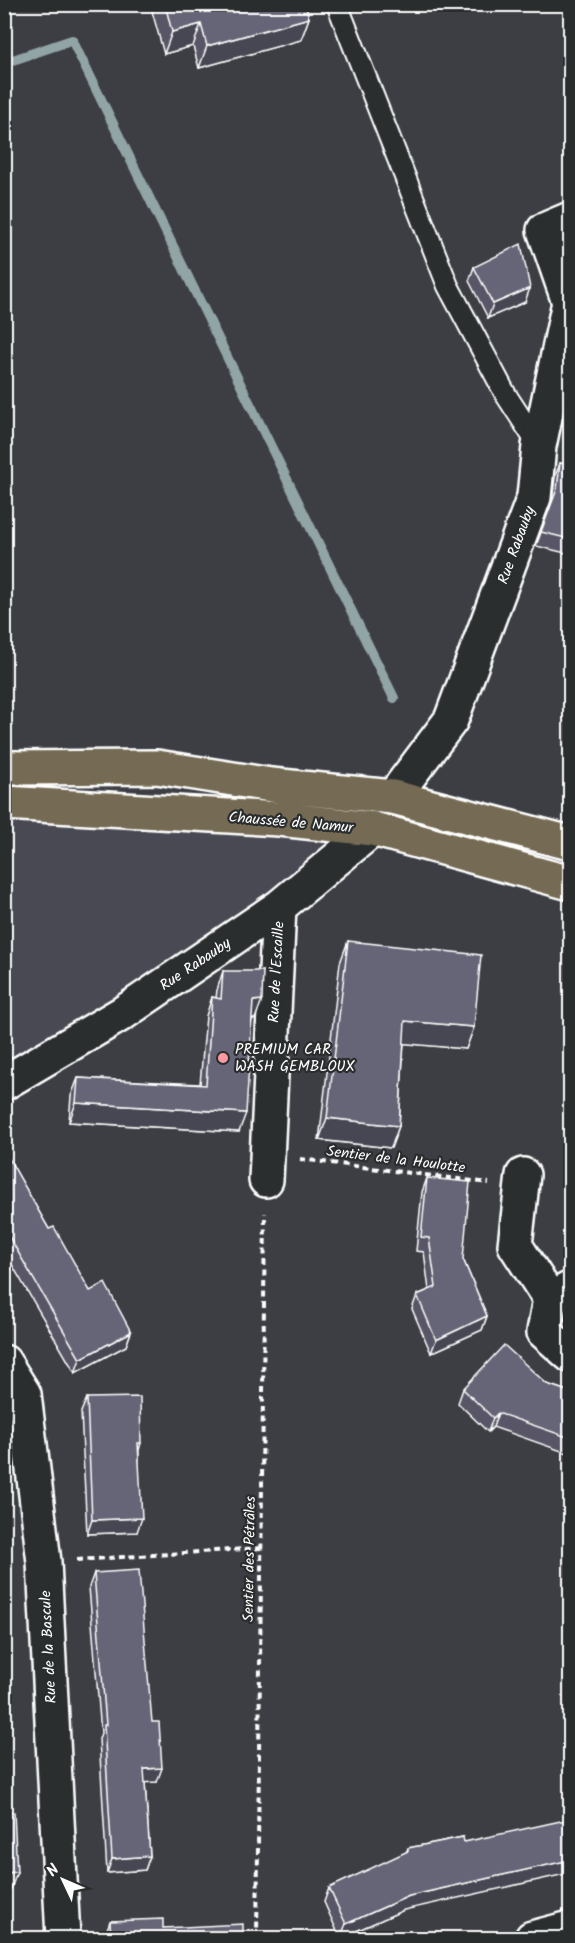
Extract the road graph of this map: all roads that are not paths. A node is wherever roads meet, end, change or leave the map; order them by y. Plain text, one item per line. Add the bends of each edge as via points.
1 (337, 4) edge
2 (570, 219) edge
3 (539, 446) junction
4 (4, 768) edge
5 (393, 797) junction
6 (4, 803) edge
7 (374, 829) junction
8 (570, 843) edge
9 (570, 883) edge
10 (279, 907) junction
11 (4, 1083) edge
12 (266, 1167) road end
13 (522, 1181) road end
14 (560, 1294) edge
15 (570, 1355) edge
16 (4, 1362) edge
17 (570, 1928) edge
18 (63, 1938) edge
19 (532, 1938) edge

1 - 3 lane via 448,286 506,395
2 - 3 street, Rue Rabauby via 544,230 569,302
3 - 5 street, Rue Rabauby via 534,497 452,720
4 - 5 main road via 157,767 272,785
5 - 8 main road
6 - 7 main road, Chaussée de Namur via 279,819
7 - 9 main road, Chaussée de Namur
7 - 10 street, Rue Rabauby
10 - 11 street, Rue Rabauby via 123,1013
10 - 12 street, Rue de l'Escaille
13 - 14 street via 515,1245
14 - 15 street via 544,1332
16 - 18 street, Rue de la Bascule via 24,1394 44,1562
17 - 19 street

